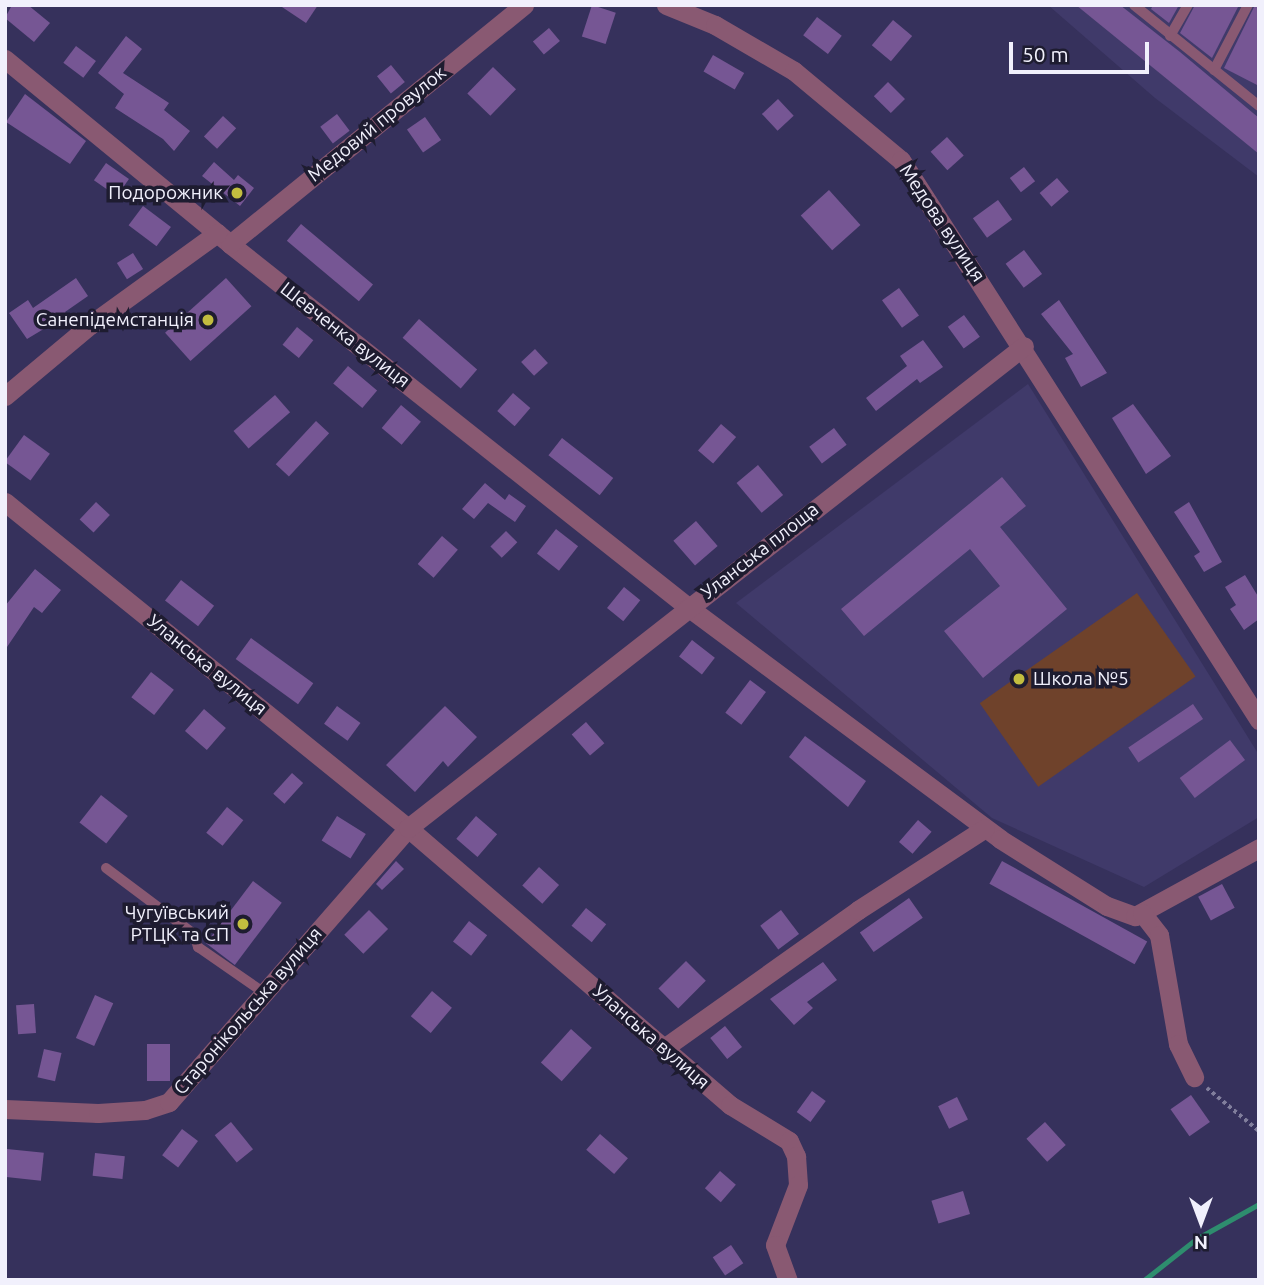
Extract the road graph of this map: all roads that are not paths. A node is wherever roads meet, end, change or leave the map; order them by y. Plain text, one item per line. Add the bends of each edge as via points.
1 (524, 5) edge
2 (666, 5) edge
3 (1134, 5) edge
4 (1188, 5) edge
5 (1248, 5) edge
6 (1170, 36) junction
7 (5, 58) edge
8 (1214, 70) junction
9 (1259, 106) edge
10 (224, 238) junction
11 (1024, 346) junction
12 (5, 396) edge
13 (5, 502) edge
14 (688, 607) junction
15 (1259, 720) edge
16 (408, 828) junction
17 (985, 828) junction
18 (1259, 848) edge
19 (106, 868) dead end
20 (1142, 913) junction
21 (263, 992) junction
22 (664, 1048) junction
23 (1194, 1077) road end
24 (5, 1109) edge
25 (788, 1280) edge

1 - 10 street, Медовий провулок
2 - 11 street, Медова вулиця via 715,25 794,71 901,160
3 - 6 lane
4 - 6 lane
5 - 8 lane
6 - 8 lane
7 - 10 street, Шевченка вулиця
8 - 9 lane
10 - 12 street, Медовий провулок via 90,325
10 - 14 street, Шевченка вулиця
11 - 14 street, Уланська площа
11 - 15 street
13 - 16 street, Уланська вулиця
14 - 16 street
14 - 17 street, Уланська площа
16 - 21 street, Старонікольська вулиця
16 - 22 street, Уланська вулиця
17 - 20 street, Уланська площа via 1108,906 1136,916
17 - 22 street via 847,918
18 - 20 street
19 - 21 lane via 194,934 198,947
20 - 23 street via 1159,935 1178,1044
21 - 24 street, Старонікольська вулиця via 169,1102 145,1111
22 - 25 street, Уланська вулиця via 730,1105 789,1141 796,1156 798,1185 775,1245

